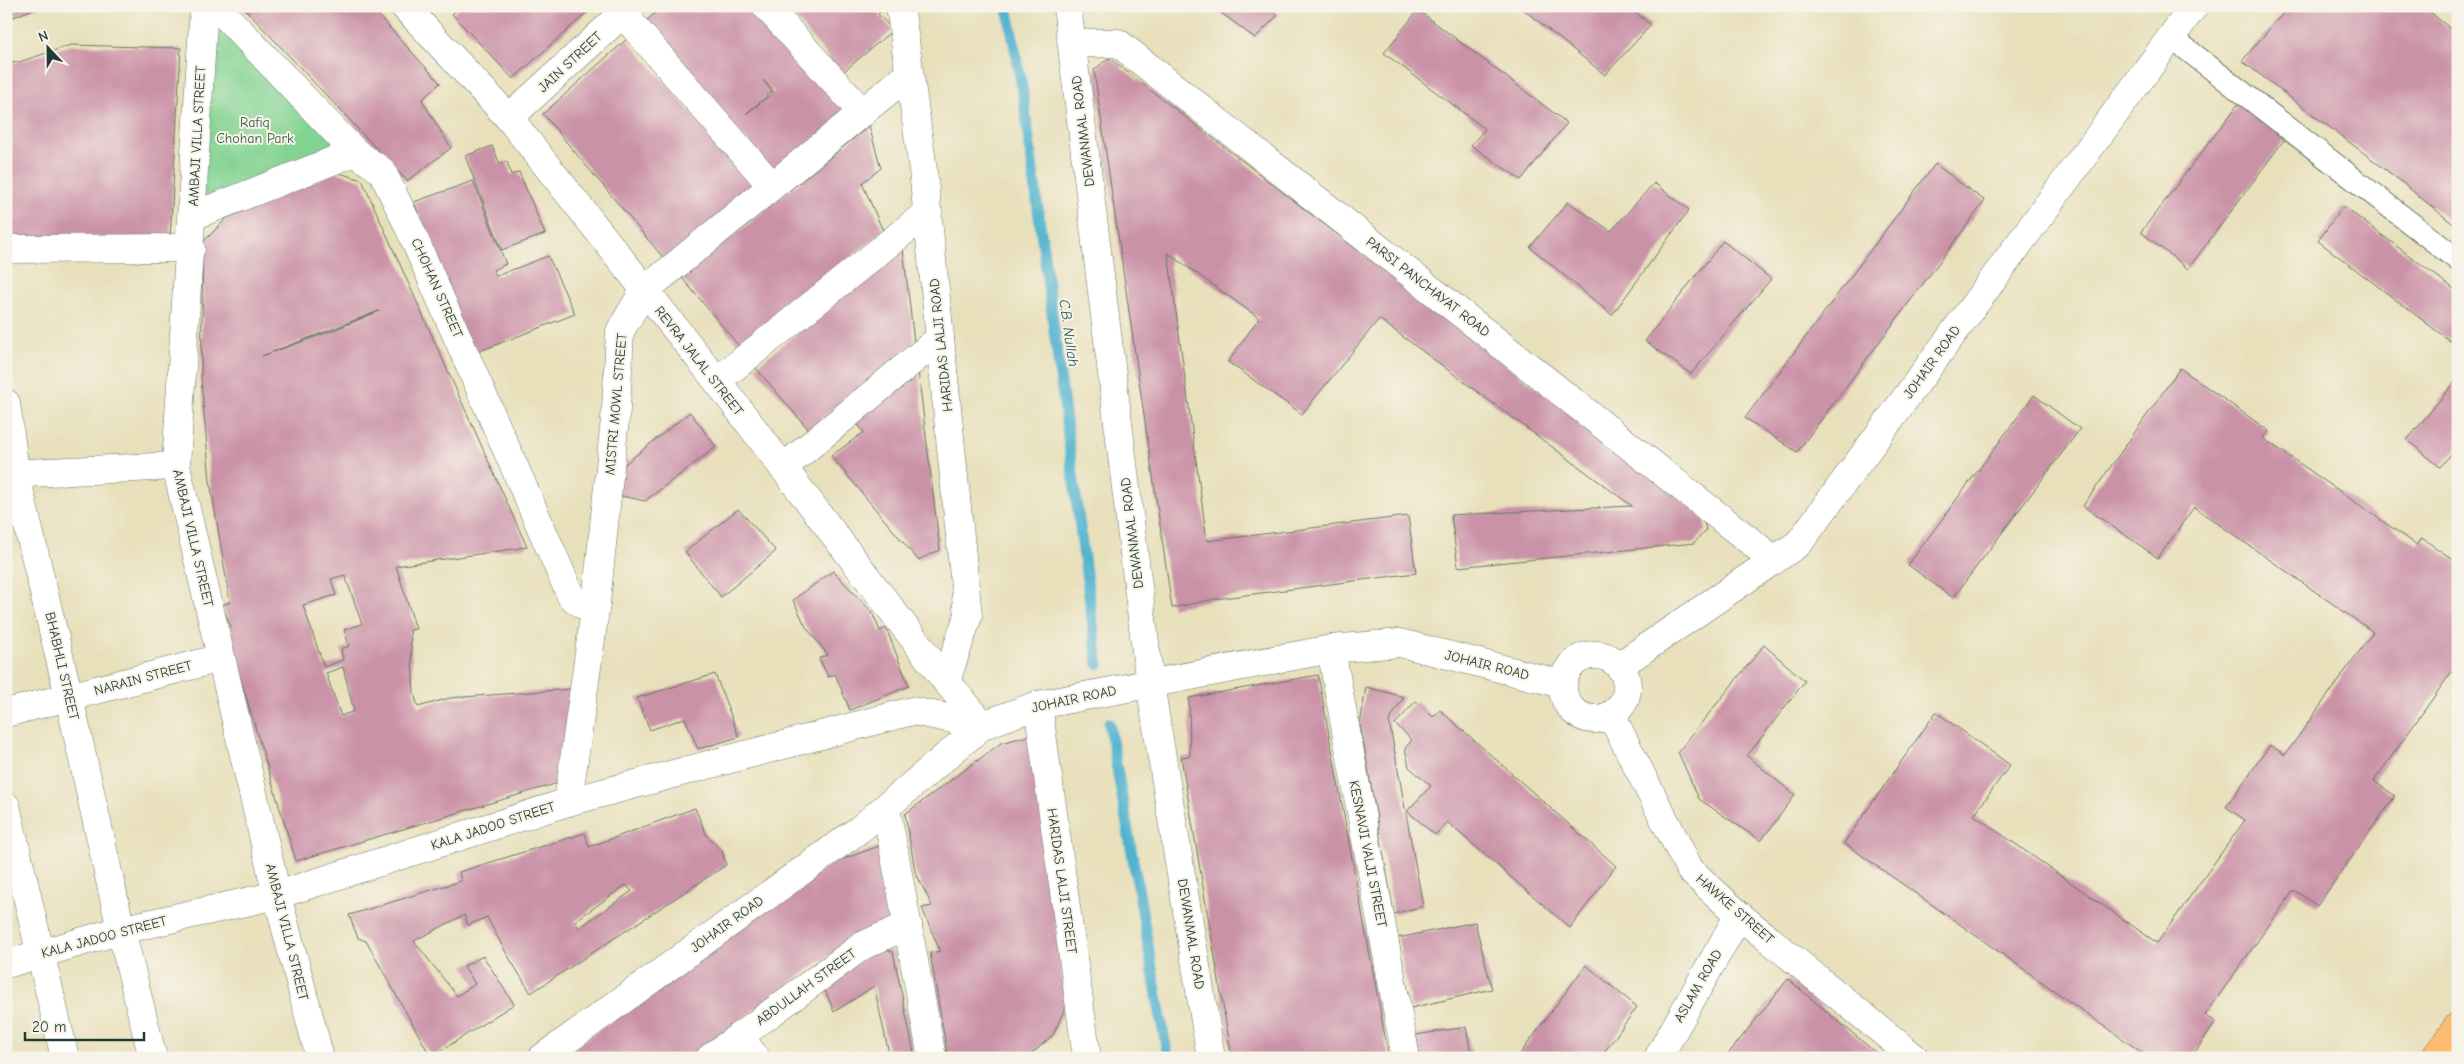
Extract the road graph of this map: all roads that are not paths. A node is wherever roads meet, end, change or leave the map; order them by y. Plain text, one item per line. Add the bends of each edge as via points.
1 (204, 6) edge
2 (216, 6) edge
3 (404, 6) edge
4 (766, 6) edge
5 (900, 6) edge
6 (1068, 6) edge
7 (2194, 6) edge
8 (623, 9) edge
9 (2171, 37) junction
10 (1072, 43) junction
11 (909, 74) junction
12 (863, 112) junction
13 (509, 118) junction
14 (355, 152) junction
15 (772, 186) junction
16 (928, 212) junction
17 (193, 216) junction
18 (191, 248) junction
19 (6, 249) edge
20 (2458, 260) edge
21 (644, 291) junction
22 (940, 338) junction
23 (717, 381) junction
24 (6, 403) edge
25 (176, 466) junction
26 (783, 468) junction
27 (11, 473) edge
28 (1774, 560) junction
29 (596, 603) junction
30 (1330, 649) junction
31 (221, 658) junction
32 (1619, 666) junction
33 (946, 681) junction
34 (1150, 684) junction
35 (1562, 684) junction
36 (70, 697) junction
37 (1038, 704) junction
38 (6, 713) edge
39 (1611, 715) junction
40 (983, 725) junction
41 (568, 802) junction
42 (6, 806) edge
43 (886, 808) junction
44 (277, 895) junction
45 (1739, 915) junction
46 (908, 926) junction
47 (121, 930) junction
48 (39, 954) junction
49 (6, 964) edge
50 (2458, 1026) edge
51 (740, 1036) junction
52 (1082, 1055) edge
53 (65, 1058) edge
54 (153, 1058) edge
55 (320, 1058) edge
56 (542, 1058) edge
57 (710, 1058) edge
58 (756, 1058) edge
59 (932, 1058) edge
60 (1211, 1058) edge
61 (1406, 1058) edge
62 (1658, 1058) edge
63 (1915, 1058) edge
64 (2435, 1058) edge

1 - 17 street, AMBAJI VILLA STREET
2 - 14 street, CHOHAN STREET
3 - 13 street, REVRA JALAL STREET
4 - 12 street
5 - 11 street, HARIDAS LALJI ROAD
6 - 10 street, DEWANMAL ROAD
7 - 9 street, JOHAIR ROAD
8 - 13 street, JAIN STREET
8 - 15 street
9 - 20 lane
9 - 28 street, JOHAIR ROAD via 1799,543
10 - 28 street, PARSI PANCHAYAT ROAD via 1118,42
10 - 34 street, DEWANMAL ROAD
11 - 12 street, MISTRI MOWL STREET
11 - 16 street, HARIDAS LALJI ROAD
12 - 15 street, MISTRI MOWL STREET
13 - 21 street, REVRA JALAL STREET
14 - 17 street
14 - 29 street, CHOHAN STREET via 382,171 390,187 571,596 583,604
15 - 21 street, MISTRI MOWL STREET
16 - 22 street, HARIDAS LALJI ROAD
16 - 23 street
17 - 18 street, AMBAJI VILLA STREET
18 - 19 street
18 - 25 street, AMBAJI VILLA STREET
21 - 23 street, REVRA JALAL STREET
21 - 29 street, MISTRI MOWL STREET via 620,331 616,409
22 - 26 street
22 - 33 street, HARIDAS LALJI ROAD via 968,616
23 - 26 street, REVRA JALAL STREET
24 - 27 street, BHABHLI STREET
25 - 27 street
25 - 31 street, AMBAJI VILLA STREET
26 - 33 street, REVRA JALAL STREET
27 - 36 street, BHABHLI STREET
28 - 32 street, JOHAIR ROAD
29 - 41 street, MISTRI MOWL STREET
30 - 34 street, JOHAIR ROAD
30 - 35 street, JOHAIR ROAD via 1400,643
30 - 61 street, KESNAVJI VALJI STREET
31 - 36 street, NARAIN STREET
31 - 44 street, AMBAJI VILLA STREET
32 - 35 street via 1605,657 1588,655 1571,665
32 - 39 street via 1625,675 1625,698
33 - 40 street, REVRA JALAL STREET
34 - 37 street, JOHAIR ROAD
34 - 60 street, DEWANMAL ROAD
35 - 39 street via 1566,703 1581,716 1591,719
36 - 38 street, NARAIN STREET
36 - 47 street, BHABHLI STREET
37 - 40 street, JOHAIR ROAD
37 - 52 street, HARIDAS LALJI STREET
39 - 45 street, HAWKE STREET via 1690,870
40 - 41 street, KALA JADOO STREET via 912,711
40 - 43 street, JOHAIR ROAD
41 - 44 street, KALA JADOO STREET
42 - 48 street
43 - 46 street
43 - 56 street, JOHAIR ROAD
44 - 47 street, KALA JADOO STREET
44 - 55 street, AMBAJI VILLA STREET
45 - 62 street, ASLAM ROAD
45 - 63 street, HAWKE STREET
46 - 51 street, ABDULLAH STREET via 862,946
46 - 59 street
47 - 48 street, KALA JADOO STREET
47 - 54 street, BHABHLI STREET
48 - 49 street, KALA JADOO STREET
48 - 53 street
50 - 64 highway
51 - 57 street, ABDULLAH STREET
51 - 58 street

